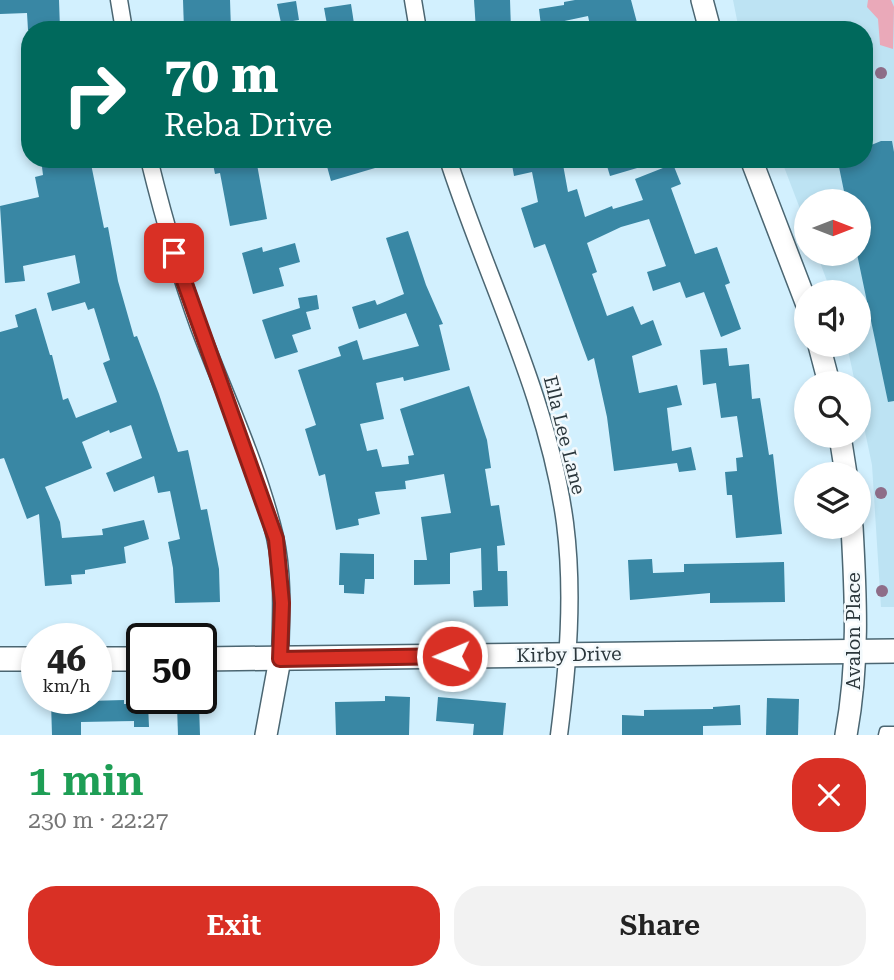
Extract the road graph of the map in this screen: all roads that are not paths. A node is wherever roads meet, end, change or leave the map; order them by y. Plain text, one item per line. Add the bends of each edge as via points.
1 (119, 0) edge
2 (413, 0) edge
3 (702, 0) edge
4 (122, 21) edge
5 (416, 21) edge
6 (708, 21) edge
7 (151, 168) edge
8 (451, 168) edge
9 (754, 168) edge
10 (798, 280) edge
11 (852, 539) edge
12 (857, 651) junction
13 (894, 651) edge
14 (570, 654) junction
15 (0, 659) edge
16 (21, 659) edge
17 (217, 659) edge
18 (280, 659) junction
19 (894, 731) edge
20 (265, 735) edge
21 (559, 735) edge
22 (846, 735) edge
23 (883, 735) edge

1 - 4 street
2 - 5 street
3 - 6 street
7 - 18 street via 166,229 276,539 282,603
8 - 14 street, Ella Lee Lane via 525,366 552,460 565,525
9 - 10 street
11 - 12 street, Avalon Place
12 - 13 main road, Kirby Drive
12 - 14 main road, Kirby Drive
12 - 22 street, Avalon Place
14 - 18 main road, Kirby Drive
14 - 21 street, Ella Lee Lane
15 - 16 main road
17 - 18 main road, Kirby Drive
18 - 20 street
19 - 23 lane

